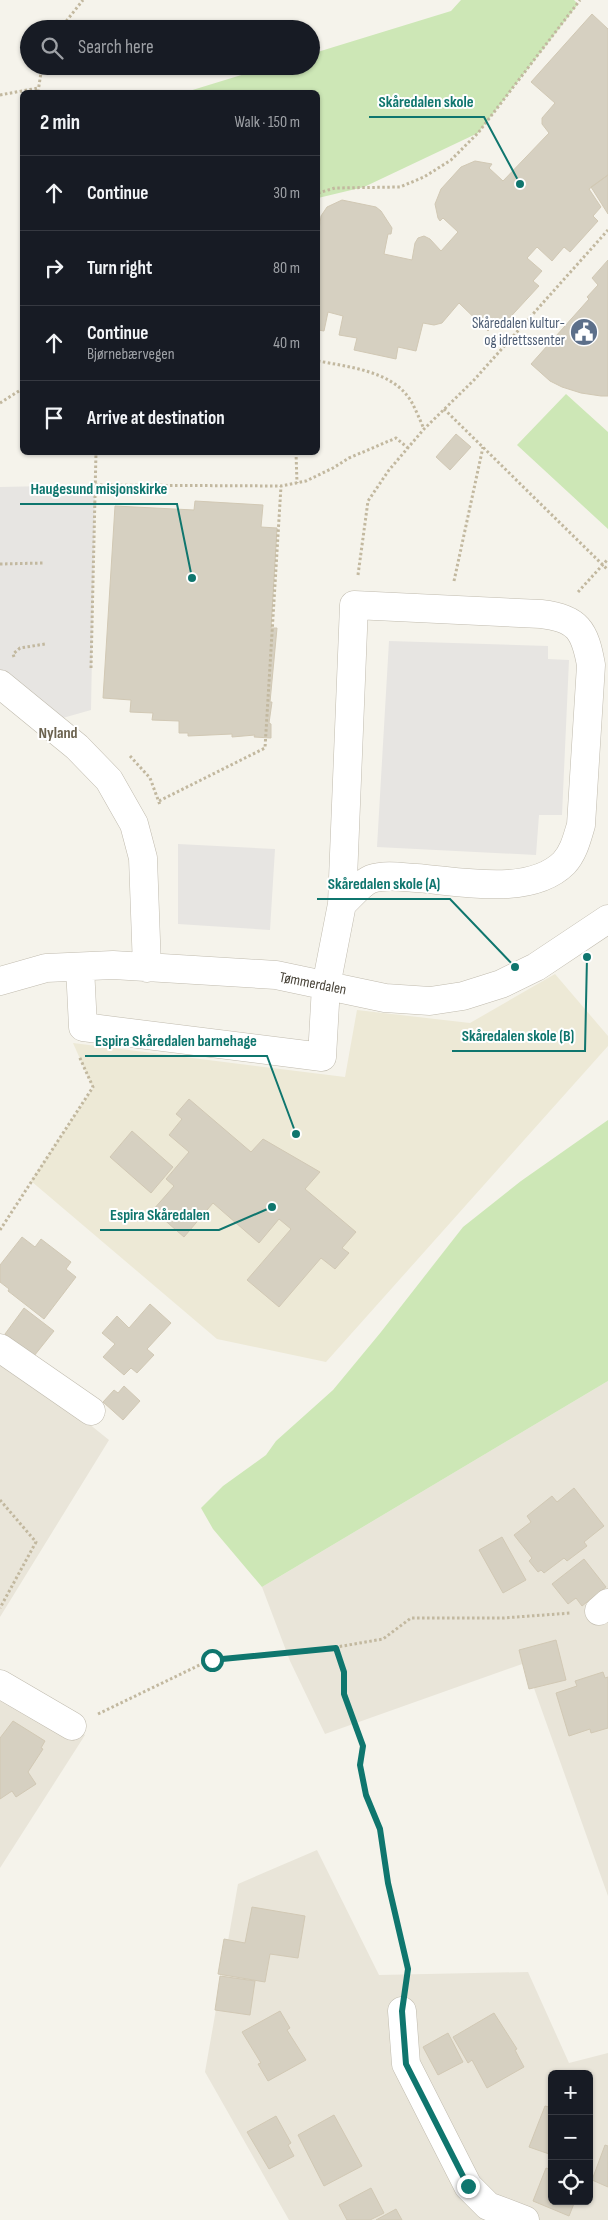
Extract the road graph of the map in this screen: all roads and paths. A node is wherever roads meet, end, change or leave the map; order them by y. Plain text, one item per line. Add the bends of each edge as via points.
1 (83, 0) edge
2 (580, 0) edge
3 (67, 20) edge
4 (40, 75) edge
5 (38, 90) edge
6 (20, 92) edge
7 (0, 95) edge
8 (320, 193) edge
9 (608, 230) edge
10 (320, 361) edge
11 (20, 390) edge
12 (0, 403) edge
13 (444, 409) junction
14 (424, 429) junction
15 (483, 447) junction
16 (408, 448) junction
17 (96, 455) edge
18 (296, 455) edge
19 (297, 483) junction
20 (95, 485) junction
21 (281, 486) junction
22 (608, 559) edge
23 (43, 563) dead end
24 (0, 564) edge
25 (608, 570) edge
26 (354, 605) junction
27 (448, 611) junction
28 (556, 616) junction
29 (91, 668) dead end
30 (0, 684) edge
31 (159, 801) dead end
32 (342, 904) junction
33 (608, 919) edge
34 (80, 967) junction
35 (148, 968) junction
36 (0, 981) edge
37 (326, 986) junction
38 (76, 1050) dead end
39 (0, 1230) edge
40 (0, 1348) edge
41 (91, 1411) dead end
42 (0, 1500) edge
43 (603, 1607) edge
44 (0, 1608) edge
45 (336, 1648) junction
46 (0, 1684) edge
47 (72, 1726) joint
48 (402, 2011) joint
49 (484, 2213) edge
50 (526, 2220) edge

1 - 3 path
2 - 8 path via 478,133 452,160 400,187 335,188
4 - 5 path
6 - 7 path
9 - 13 path via 474,380
10 - 14 path via 351,367 390,380 410,400
11 - 12 path
13 - 14 path
13 - 15 path
14 - 16 path
15 - 25 path
15 - 27 path
16 - 19 path via 396,438
16 - 26 path via 368,501
17 - 20 path
18 - 19 path
19 - 21 path
20 - 21 path
20 - 29 path
21 - 31 path via 265,748
22 - 28 path
23 - 24 path
26 - 27 street
26 - 32 street
27 - 28 street
28 - 32 street via 572,623 586,639 591,665 581,825 575,845 564,863 546,875 526,882 500,884 391,876 370,880
30 - 35 street via 77,747 109,780 134,824 143,858
32 - 37 street
33 - 37 street, Tømmerdalen via 536,967 501,984 464,996 430,1000 385,998
34 - 35 street, Tømmerdalen
34 - 36 street, Tømmerdalen via 46,968
34 - 37 street via 83,1027 322,1057
35 - 37 street, Tømmerdalen via 260,974
38 - 39 path via 93,1088
40 - 41 street
42 - 44 path via 36,1542
43 - 45 path via 503,1618 411,1618 383,1639
45 - 47 path via 212,1660
45 - 48 path via 344,1672 344,1694 363,1746 360,1765 366,1795 380,1829 388,1883 408,1969
46 - 47 street
48 - 49 street via 406,2064
49 - 50 street

